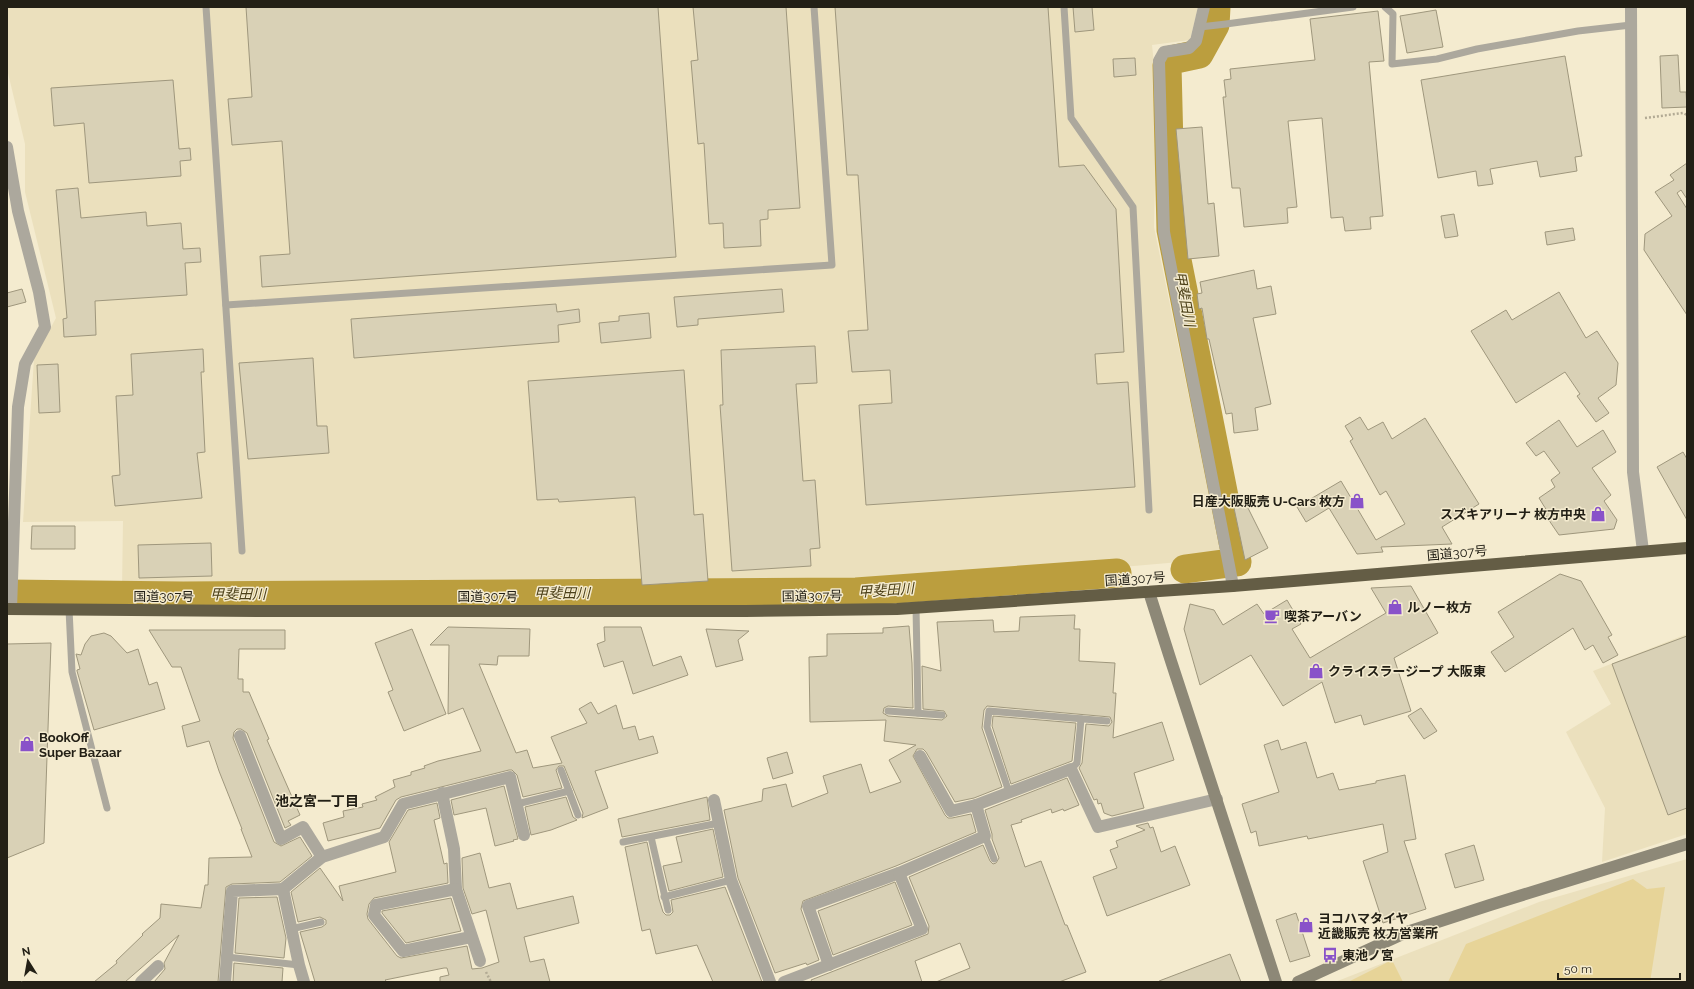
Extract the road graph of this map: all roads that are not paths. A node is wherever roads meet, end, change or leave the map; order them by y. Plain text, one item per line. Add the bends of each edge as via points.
1 (206, 7) edge
2 (814, 7) edge
3 (1064, 7) edge
4 (1204, 7) edge
5 (1353, 7) edge
6 (1385, 7) edge
7 (1631, 7) edge
8 (1631, 25) junction
9 (1204, 26) junction
10 (7, 147) edge
11 (226, 305) junction
12 (1149, 510) dead end
13 (1687, 548) edge
14 (242, 551) dead end
15 (1642, 551) junction
16 (1233, 586) junction
17 (1149, 592) junction
18 (916, 607) junction
19 (9, 609) edge
20 (69, 609) junction
21 (888, 711) dead end
22 (918, 713) junction
23 (942, 715) dead end
24 (1081, 719) junction
25 (1107, 721) dead end
26 (240, 736) dead end
27 (920, 756) dead end
28 (1071, 769) junction
29 (561, 770) dead end
30 (569, 791) junction
31 (1008, 792) junction
32 (442, 793) junction
33 (1217, 799) junction
34 (714, 800) dead end
35 (517, 804) junction
36 (976, 805) junction
37 (107, 808) dead end
38 (578, 815) dead end
39 (719, 823) junction
40 (524, 835) dead end
41 (985, 836) junction
42 (651, 837) junction
43 (623, 842) dead end
44 (1687, 844) edge
45 (322, 857) junction
46 (994, 859) dead end
47 (899, 873) junction
48 (731, 880) junction
49 (283, 888) junction
50 (456, 888) junction
51 (664, 897) junction
52 (668, 910) dead end
53 (321, 922) dead end
54 (291, 929) junction
55 (471, 937) junction
56 (227, 957) junction
57 (480, 961) dead end
58 (299, 965) junction
59 (829, 965) junction
60 (158, 966) dead end
61 (803, 979) edge
62 (141, 982) edge
63 (225, 982) edge
64 (304, 982) edge
65 (770, 982) edge
66 (784, 982) edge
67 (1276, 982) edge
68 (1298, 982) edge

1 - 11 lane
2 - 11 lane via 832,265
3 - 12 lane via 1071,118 1133,207
4 - 9 street
5 - 9 lane
6 - 8 lane via 1393,14 1392,64 1437,59 1578,30
7 - 8 street
8 - 15 street via 1633,472
9 - 16 street via 1189,48 1164,52 1159,61 1164,232
10 - 19 street via 18,210 39,292 45,327 25,364 18,407
11 - 14 lane
13 - 15 highway, 国道307号
15 - 16 highway, 国道307号
16 - 17 highway, 国道307号
17 - 18 highway, 国道307号
17 - 33 street
18 - 20 highway, 国道307号 via 745,611
18 - 22 lane
19 - 20 highway, 国道307号
20 - 37 lane via 72,672
21 - 22 lane
22 - 23 lane
24 - 25 lane
24 - 28 lane via 1077,763
24 - 31 lane via 989,712 987,727
26 - 45 street via 281,839 303,827
27 - 36 street via 952,811
28 - 31 street
28 - 33 street via 1098,827
29 - 30 lane
30 - 35 lane
30 - 38 lane
31 - 36 street
32 - 35 street via 510,777
32 - 45 street via 403,804 384,838
32 - 50 street via 454,849
33 - 67 street
34 - 39 street
35 - 40 street
36 - 41 street
39 - 42 lane
39 - 48 street
41 - 46 lane
41 - 47 street
42 - 43 lane
42 - 51 lane
44 - 68 street via 1490,904 1408,932
45 - 49 street
47 - 59 street via 808,906
47 - 59 street via 922,929
48 - 51 lane
48 - 65 street
49 - 54 street
49 - 56 street via 232,891
50 - 55 street
50 - 55 street via 376,905 374,915 403,951
51 - 52 lane
53 - 54 lane
54 - 58 street
55 - 57 street
56 - 58 lane
56 - 63 street
58 - 64 street
59 - 61 street
60 - 62 street
61 - 66 street

